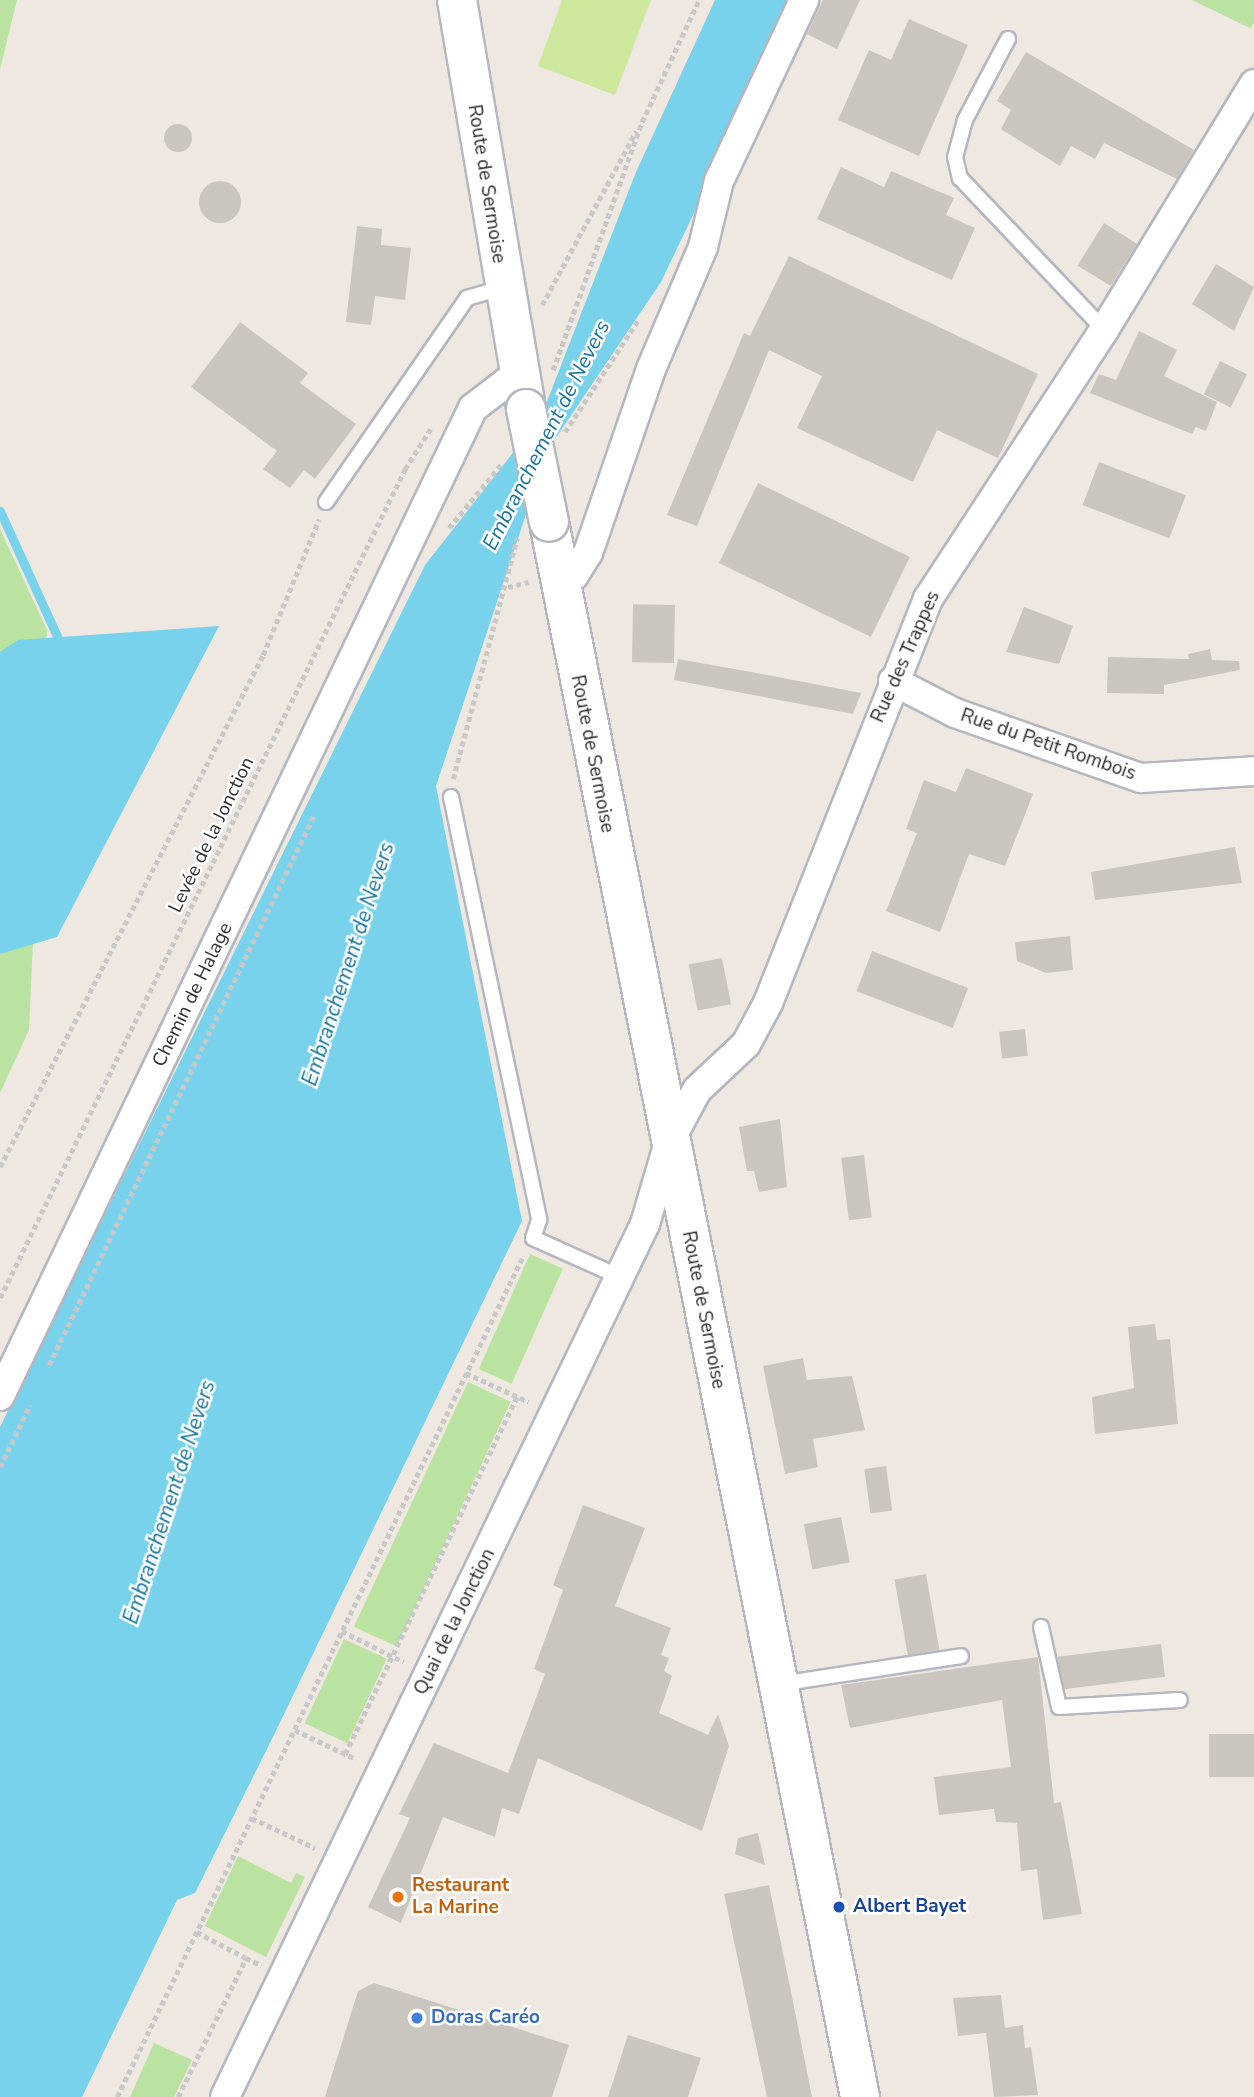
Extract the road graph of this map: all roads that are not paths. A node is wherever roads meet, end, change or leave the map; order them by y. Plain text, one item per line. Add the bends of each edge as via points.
1 (457, 0) edge
2 (804, 0) edge
3 (1008, 39) dead end
4 (1254, 84) edge
5 (503, 288) junction
6 (1104, 330) junction
7 (531, 388) junction
8 (326, 502) road end
9 (558, 584) junction
10 (892, 681) junction
11 (1254, 771) edge
12 (451, 797) dead end
13 (669, 1142) junction
14 (620, 1277) junction
15 (0, 1396) edge
16 (1041, 1627) dead end
17 (961, 1656) dead end
18 (777, 1684) junction
19 (1180, 1700) dead end
20 (225, 2097) edge
21 (860, 2097) edge

1 - 5 main road, Route de Sermoise
2 - 9 street via 719,181 703,247 651,369 588,553
3 - 6 lane via 965,120 955,157 960,178
4 - 6 street, Rue des Trappes
5 - 7 main road, Route de Sermoise
5 - 8 lane via 467,299
6 - 10 street, Rue des Trappes via 928,599
7 - 9 main road, Route de Sermoise, bridge
7 - 15 street, Chemin de Halage via 474,408
9 - 13 main road, Route de Sermoise
10 - 11 street, Rue du Petit Rombois via 955,713 1141,778
10 - 13 street, Rue des Trappes via 768,1004 746,1044 697,1090
12 - 14 lane via 539,1220 533,1238
13 - 14 street, Quai de la Jonction via 645,1224
13 - 18 main road, Route de Sermoise
14 - 20 street, Quai de la Jonction
16 - 19 lane via 1059,1707
17 - 18 lane
18 - 21 main road, Route de Sermoise

